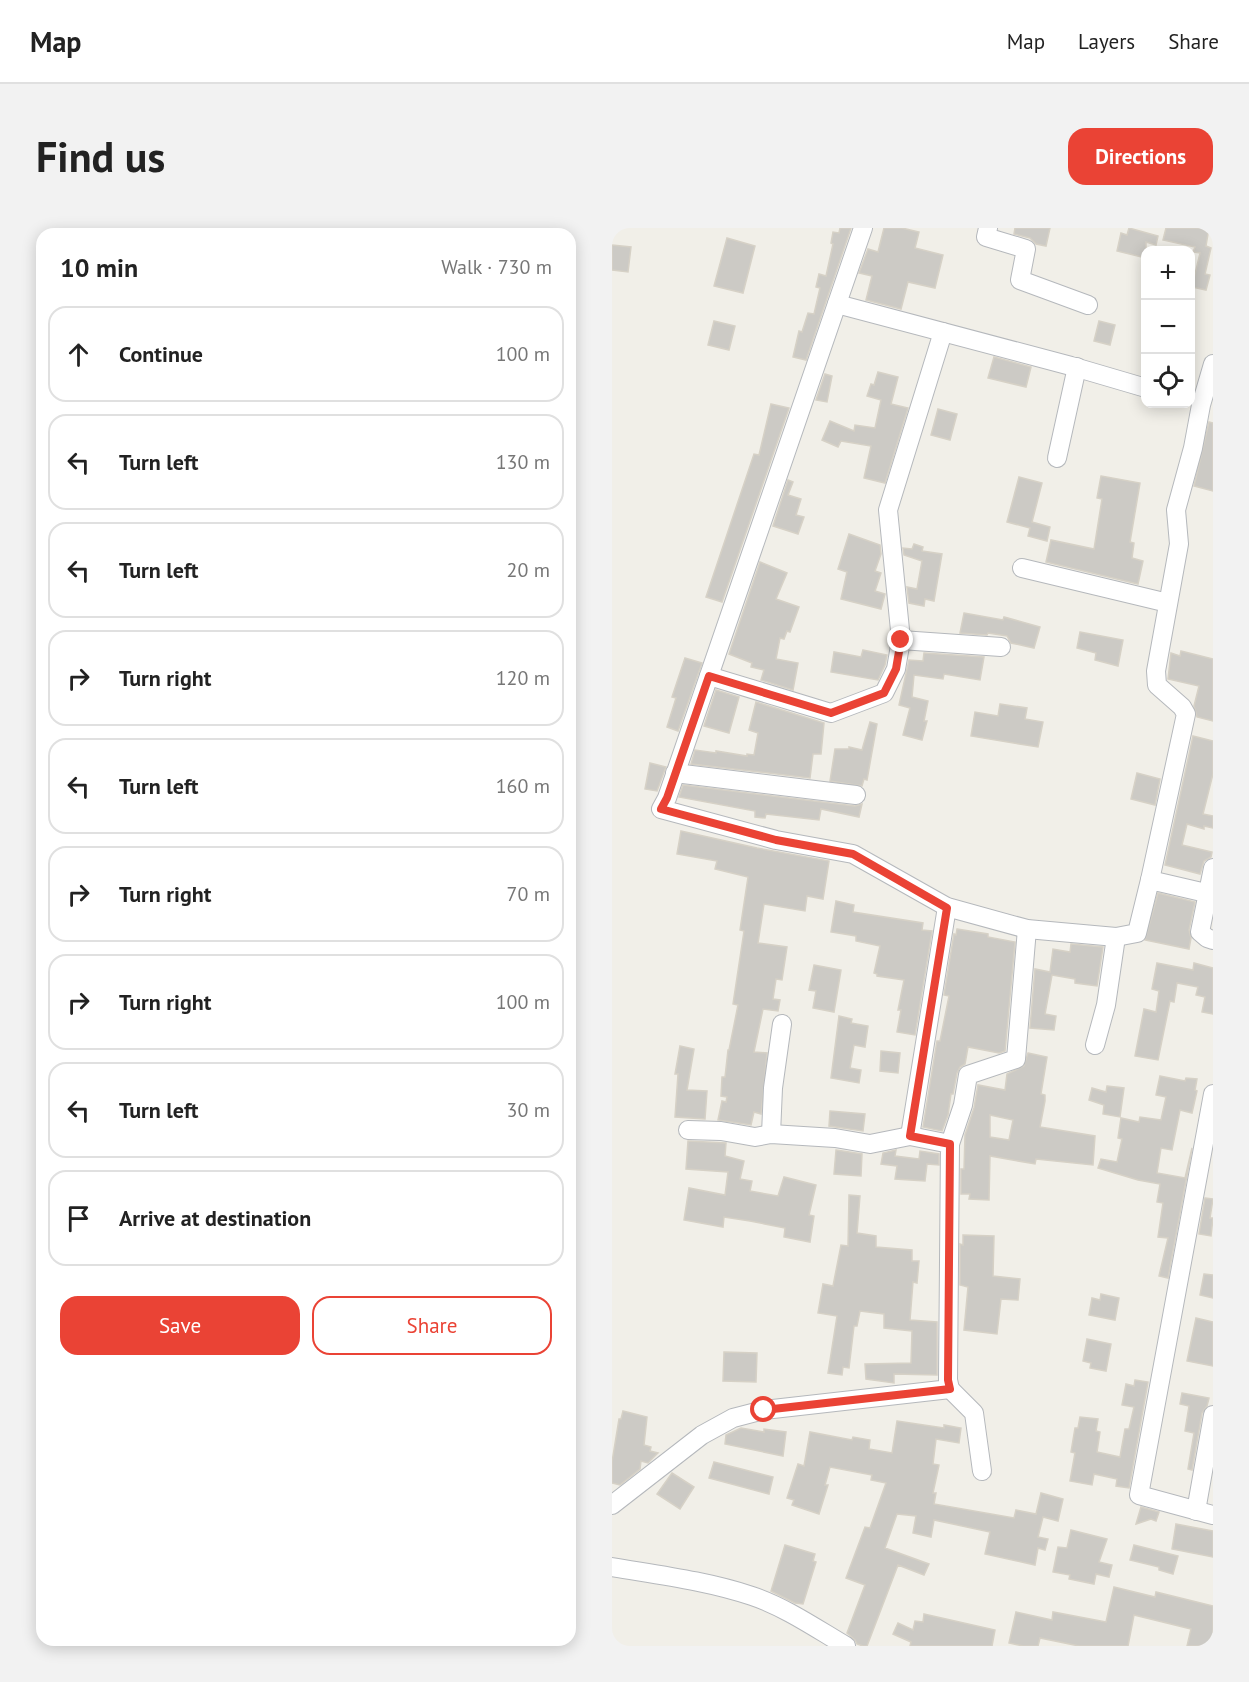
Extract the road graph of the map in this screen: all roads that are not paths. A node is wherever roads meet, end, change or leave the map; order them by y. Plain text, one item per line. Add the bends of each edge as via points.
1 (863, 228) edge
2 (988, 228) edge
3 (837, 304) junction
4 (1088, 305) dead end
5 (943, 332) junction
6 (1213, 363) edge
7 (1077, 367) junction
8 (1141, 386) edge
9 (1202, 406) edge
10 (1057, 458) dead end
11 (1022, 568) dead end
12 (1168, 603) junction
13 (901, 640) junction
14 (1001, 648) dead end
15 (709, 676) junction
16 (675, 773) junction
17 (856, 795) dead end
18 (1213, 868) edge
19 (1150, 880) junction
20 (1210, 893) edge
21 (947, 908) junction
22 (1027, 929) junction
23 (1116, 937) junction
24 (1213, 940) edge
25 (782, 1024) dead end
26 (1095, 1045) dead end
27 (1213, 1094) edge
28 (688, 1130) dead end
29 (771, 1134) junction
30 (910, 1136) junction
31 (950, 1144) junction
32 (950, 1389) junction
33 (1213, 1415) edge
34 (982, 1471) dead end
35 (612, 1504) edge
36 (1204, 1513) edge
37 (612, 1567) edge
38 (846, 1646) edge

1 - 3 street
2 - 4 street via 986,237 1026,249 1020,280
3 - 5 street
3 - 15 street
5 - 7 street
5 - 13 street via 888,510
6 - 9 street
7 - 8 street
7 - 10 street
9 - 12 street via 1176,510 1179,544
11 - 12 street
12 - 19 street via 1156,685 1186,714
13 - 14 street
13 - 15 street via 896,669 884,693 831,713
15 - 16 street
16 - 17 street
16 - 21 street via 661,809 776,840 853,854
18 - 20 street
19 - 20 street
19 - 23 street via 1137,933
20 - 24 street via 1200,932
21 - 22 street
21 - 30 street
22 - 23 street
22 - 31 street via 1016,1059 968,1075
23 - 26 street via 1106,1005
25 - 29 street
27 - 36 street via 1139,1495
28 - 29 street via 755,1137
29 - 30 street via 870,1144
30 - 31 street
31 - 32 street
32 - 34 street via 974,1413
32 - 35 street via 764,1410 733,1418 702,1435
33 - 36 street
37 - 38 street via 704,1583 754,1597

